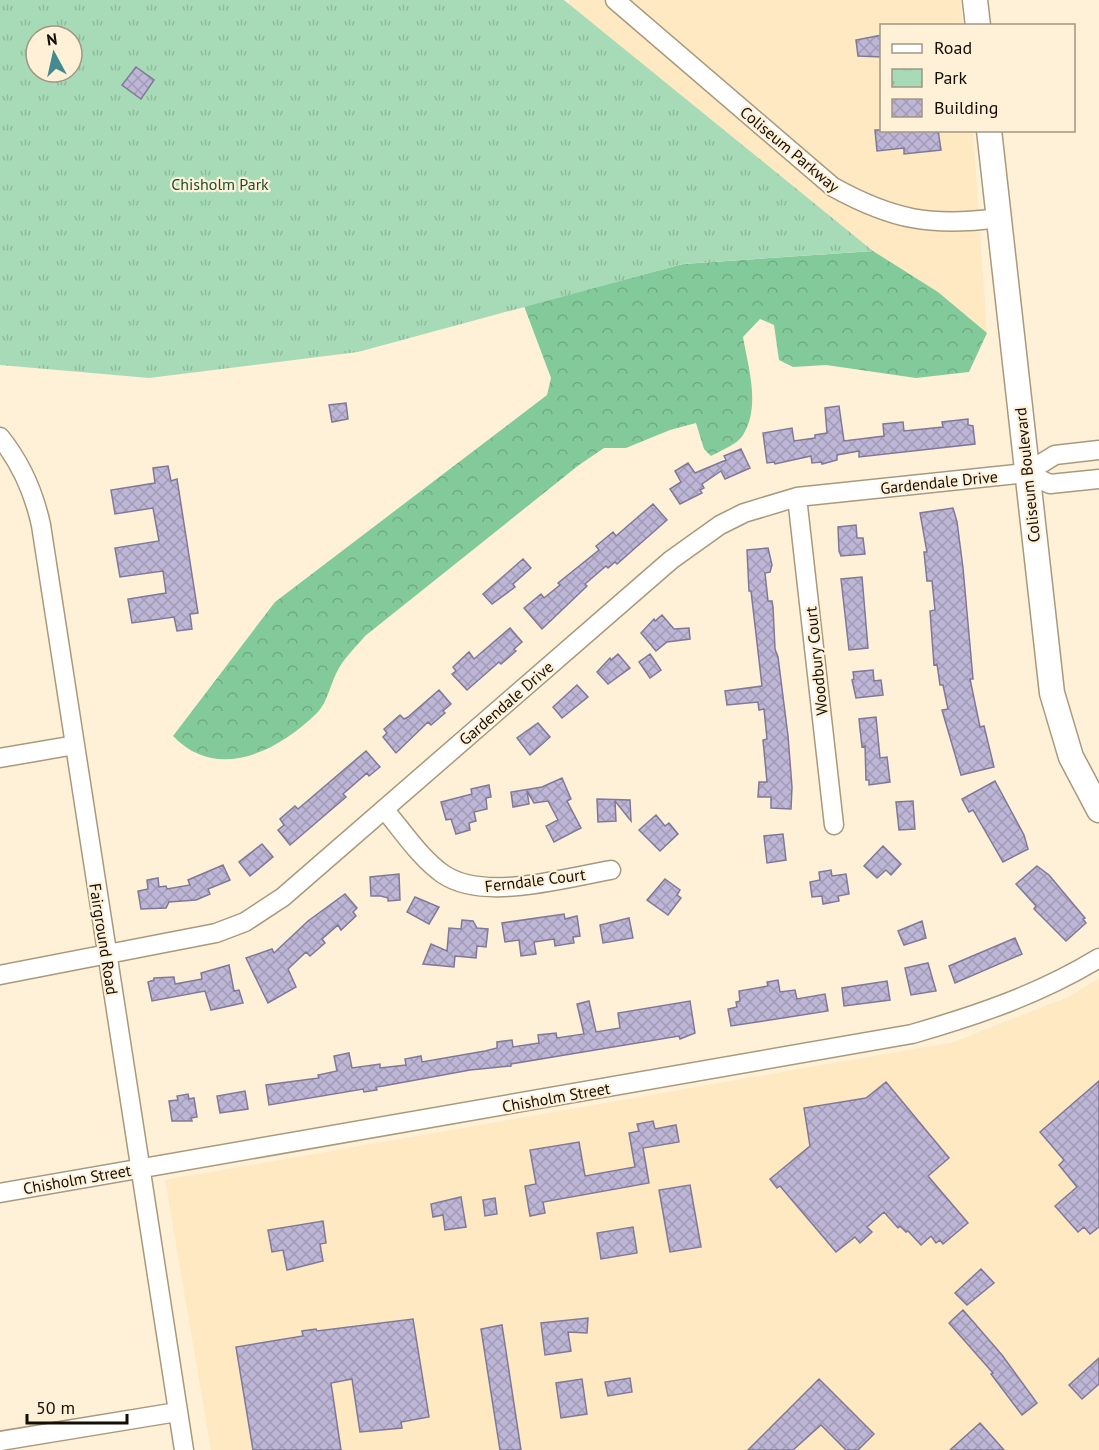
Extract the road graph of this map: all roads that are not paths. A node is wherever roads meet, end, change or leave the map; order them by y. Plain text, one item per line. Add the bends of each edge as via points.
1 (615, 0) edge
2 (975, 0) edge
3 (978, 24) edge
4 (989, 132) edge
5 (999, 218) junction
6 (0, 437) edge
7 (1099, 450) edge
8 (1026, 473) junction
9 (1099, 479) edge
10 (798, 497) junction
11 (75, 745) junction
12 (0, 758) edge
13 (384, 809) junction
14 (1099, 810) edge
15 (834, 825) dead end
16 (611, 870) dead end
17 (106, 952) junction
18 (1099, 958) edge
19 (0, 975) edge
20 (140, 1168) junction
21 (0, 1192) edge
22 (177, 1412) junction
23 (0, 1441) edge
24 (183, 1450) edge

1 - 5 street, Coliseum Parkway via 833,187 868,207 910,218 953,223
2 - 3 main road
4 - 5 main road, Coliseum Boulevard
5 - 8 main road, Coliseum Boulevard
6 - 11 street, Fairground Road via 14,456 36,503
7 - 8 street via 1055,455
8 - 9 street via 1050,484
8 - 10 street, Gardendale Drive
8 - 14 main road, Coliseum Boulevard via 1052,693 1071,757
10 - 13 street, Gardendale Drive via 744,513 695,541
10 - 15 street, Woodbury Court
11 - 12 street
11 - 17 street, Fairground Road
13 - 16 street, Ferndale Court via 434,867 452,880 474,888 498,888
13 - 17 street, Gardendale Drive via 283,897 245,922 200,937
17 - 19 street, Gardendale Drive
17 - 20 street, Fairground Road
18 - 20 street, Chisholm Street via 1012,1002 912,1034
20 - 21 street, Chisholm Street
20 - 22 street, Fairground Road
22 - 23 street
22 - 24 street, Fairground Road

